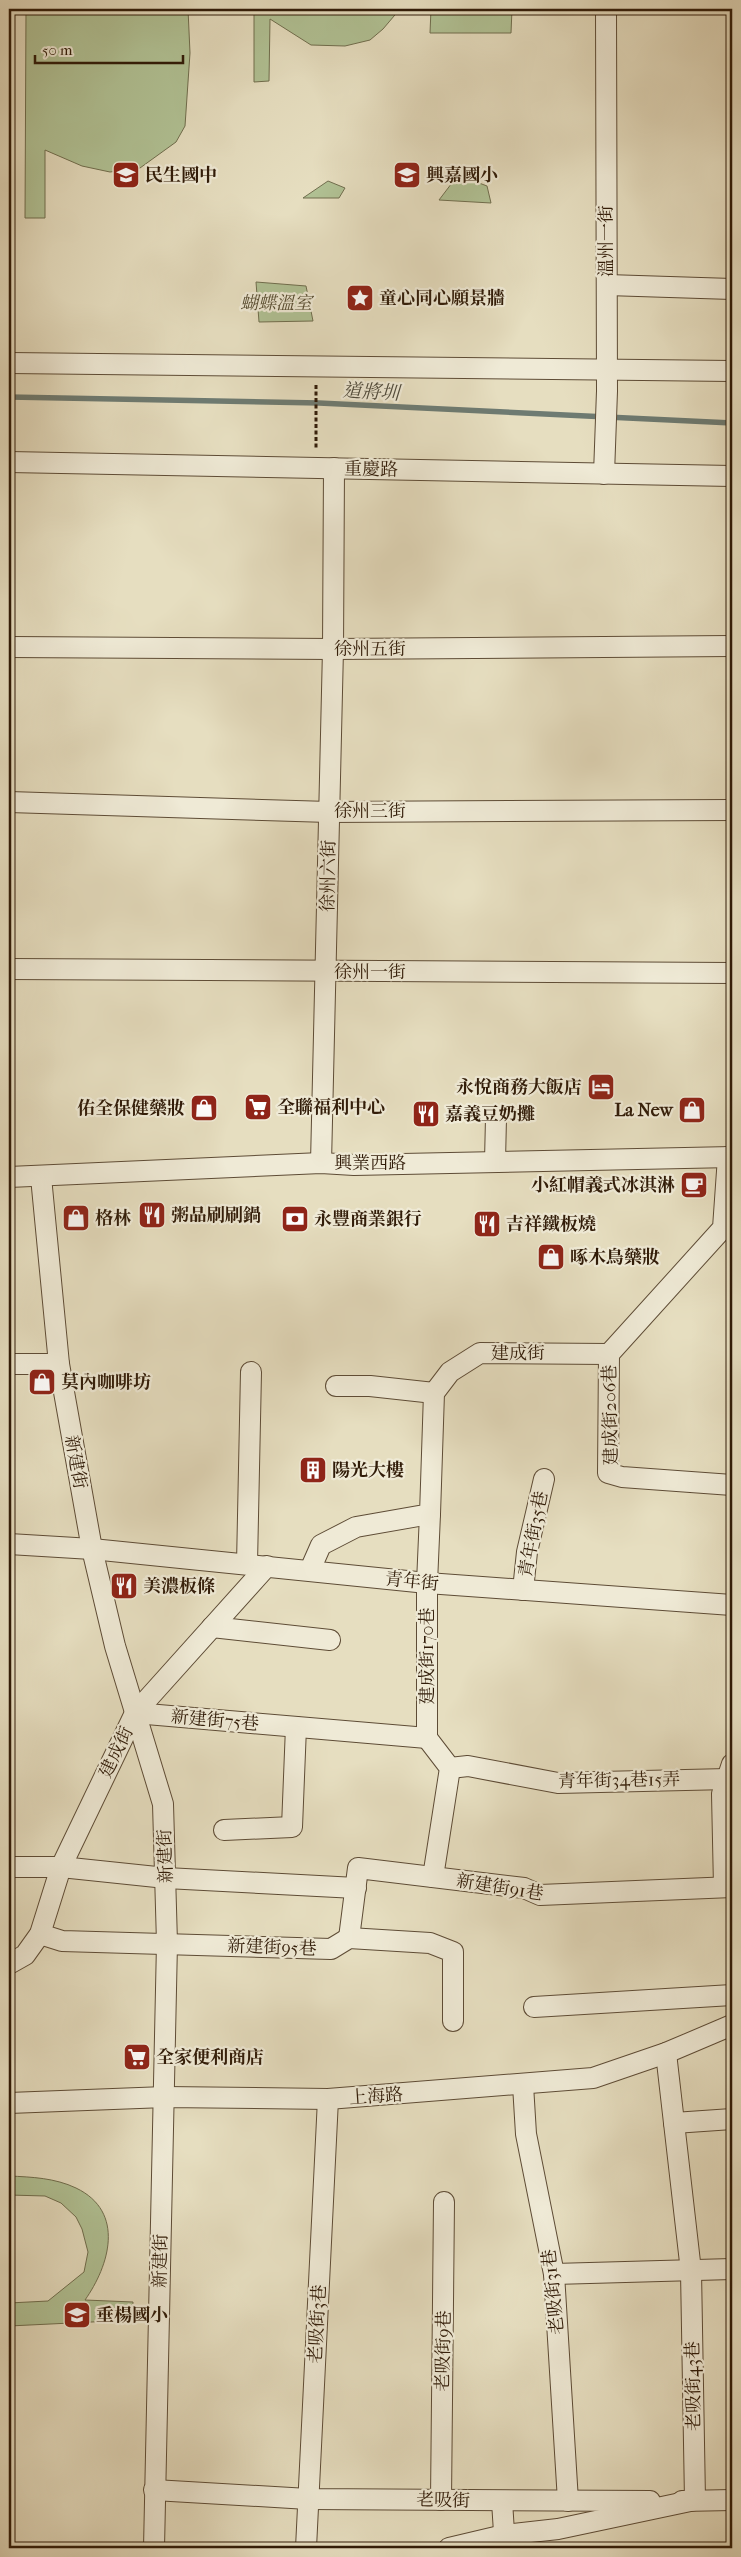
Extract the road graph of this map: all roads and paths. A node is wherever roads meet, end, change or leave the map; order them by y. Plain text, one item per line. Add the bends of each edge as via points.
1 (606, 9) edge
2 (606, 286) junction
3 (732, 289) edge
4 (9, 363) edge
5 (606, 370) junction
6 (732, 371) edge
7 (316, 391) dead end
8 (316, 431) dead end
9 (9, 462) edge
10 (334, 468) junction
11 (604, 474) junction
12 (732, 476) edge
13 (732, 646) edge
14 (9, 647) edge
15 (333, 649) junction
16 (9, 802) edge
17 (732, 810) edge
18 (329, 812) junction
19 (9, 969) edge
20 (326, 972) junction
21 (732, 973) edge
22 (496, 1118) dead end
23 (730, 1157) edge
24 (495, 1161) junction
25 (321, 1163) junction
26 (9, 1177) edge
27 (41, 1177) junction
28 (609, 1354) junction
29 (9, 1364) edge
30 (59, 1364) junction
31 (251, 1372) dead end
32 (336, 1386) dead end
33 (434, 1393) junction
34 (544, 1479) dead end
35 (732, 1485) edge
36 (430, 1514) junction
37 (9, 1544) edge
38 (92, 1549) junction
39 (247, 1564) junction
40 (267, 1566) junction
41 (310, 1570) junction
42 (427, 1583) junction
43 (523, 1590) junction
44 (732, 1605) edge
45 (212, 1627) junction
46 (330, 1640) dead end
47 (135, 1714) junction
48 (296, 1727) junction
49 (427, 1738) junction
50 (450, 1768) junction
51 (730, 1772) edge
52 (224, 1830) dead end
53 (9, 1867) edge
54 (61, 1867) junction
55 (433, 1877) junction
56 (166, 1878) junction
57 (357, 1878) junction
58 (728, 1887) edge
59 (40, 1934) junction
60 (349, 1938) junction
61 (167, 1943) junction
62 (9, 1964) edge
63 (732, 1995) edge
64 (534, 2007) dead end
65 (452, 2021) dead end
66 (732, 2025) edge
67 (666, 2054) junction
68 (523, 2085) junction
69 (164, 2097) junction
70 (328, 2099) junction
71 (9, 2103) edge
72 (732, 2119) edge
73 (674, 2123) junction
74 (444, 2202) dead end
75 (732, 2270) edge
76 (691, 2271) junction
77 (554, 2274) junction
78 (154, 2490) junction
79 (308, 2499) junction
80 (441, 2500) junction
81 (695, 2500) junction
82 (732, 2500) edge
83 (502, 2501) junction
84 (568, 2501) junction
85 (504, 2542) edge
86 (154, 2548) edge
87 (306, 2548) edge
88 (449, 2548) edge

1 - 2 street, 溫州一街
2 - 3 street
2 - 5 street, 溫州一街
4 - 5 street
5 - 6 street
5 - 11 street, 溫州一街
7 - 8 path
9 - 10 street, 重慶路
10 - 11 street, 重慶路
10 - 15 street, 徐州六街
11 - 12 street, 重慶路
13 - 15 street, 徐州五街
14 - 15 street, 徐州五街
15 - 18 street, 徐州六街
16 - 18 street, 徐州三街
17 - 18 street, 徐州三街
18 - 20 street, 徐州六街
19 - 20 street, 徐州一街
20 - 21 street, 徐州一街
20 - 25 street, 徐州六街
22 - 24 street
23 - 24 street, 興業西路
23 - 28 street via 723,1228
24 - 25 street, 興業西路
25 - 27 street, 興業西路
26 - 27 street, 興業西路
27 - 30 street, 新建街
28 - 33 street, 建成街 via 480,1353 450,1372
28 - 35 street, 建成街206巷 via 608,1473 622,1477
29 - 30 street
30 - 38 street, 新建街
31 - 39 street
32 - 33 street
33 - 36 street
34 - 43 street, 青年街35巷 via 527,1552
36 - 41 street via 356,1527 321,1546
36 - 42 street, 建成街170巷
37 - 38 street, 青年街
38 - 39 street, 青年街
38 - 47 street, 新建街
39 - 40 street, 青年街
40 - 41 street, 青年街
40 - 45 street, 建成街
41 - 42 street, 青年街
42 - 43 street, 青年街
42 - 49 street, 建成街170巷
43 - 44 street, 青年街
45 - 46 street
45 - 47 street, 建成街
47 - 48 street, 新建街75巷
47 - 54 street, 建成街
47 - 56 street, 新建街 via 163,1804
48 - 49 street, 新建街75巷
48 - 52 street via 292,1827
49 - 50 street
50 - 51 street, 青年街34巷15弄 via 468,1766 558,1783
50 - 55 street
51 - 58 street via 722,1794
53 - 54 street, 新建街91巷
54 - 56 street, 新建街91巷
54 - 59 street, 建成街
55 - 57 street, 新建街91巷
55 - 58 street, 新建街91巷 via 524,1888 540,1895
56 - 57 street, 新建街91巷
56 - 61 street, 新建街
57 - 60 street
59 - 61 street, 新建街95巷 via 62,1941
59 - 62 street, 建成街 via 25,1955
60 - 61 street, 新建街95巷 via 331,1949
60 - 65 street, 新建街95巷 via 430,1943 454,1952
61 - 69 street, 新建街
63 - 64 street
66 - 67 street, 上海路
67 - 68 street, 上海路 via 593,2078
67 - 73 street, 老吸街43巷
68 - 70 street, 上海路
68 - 77 street, 老吸街31巷 via 526,2134
69 - 70 street, 上海路
69 - 71 street, 上海路
69 - 78 street, 新建街
70 - 79 street, 老吸街3巷
72 - 73 street
73 - 76 street, 老吸街43巷
74 - 80 street, 老吸街9巷
75 - 76 street
76 - 77 street
76 - 81 street, 老吸街43巷
77 - 84 street, 老吸街31巷
78 - 79 street, 老吸街
78 - 86 street, 新建街
79 - 80 street, 老吸街
79 - 87 street, 老吸街3巷
80 - 83 street, 老吸街
81 - 82 street, 老吸街
81 - 84 street, 老吸街
81 - 85 street
83 - 84 street, 老吸街
83 - 85 street
85 - 88 street

